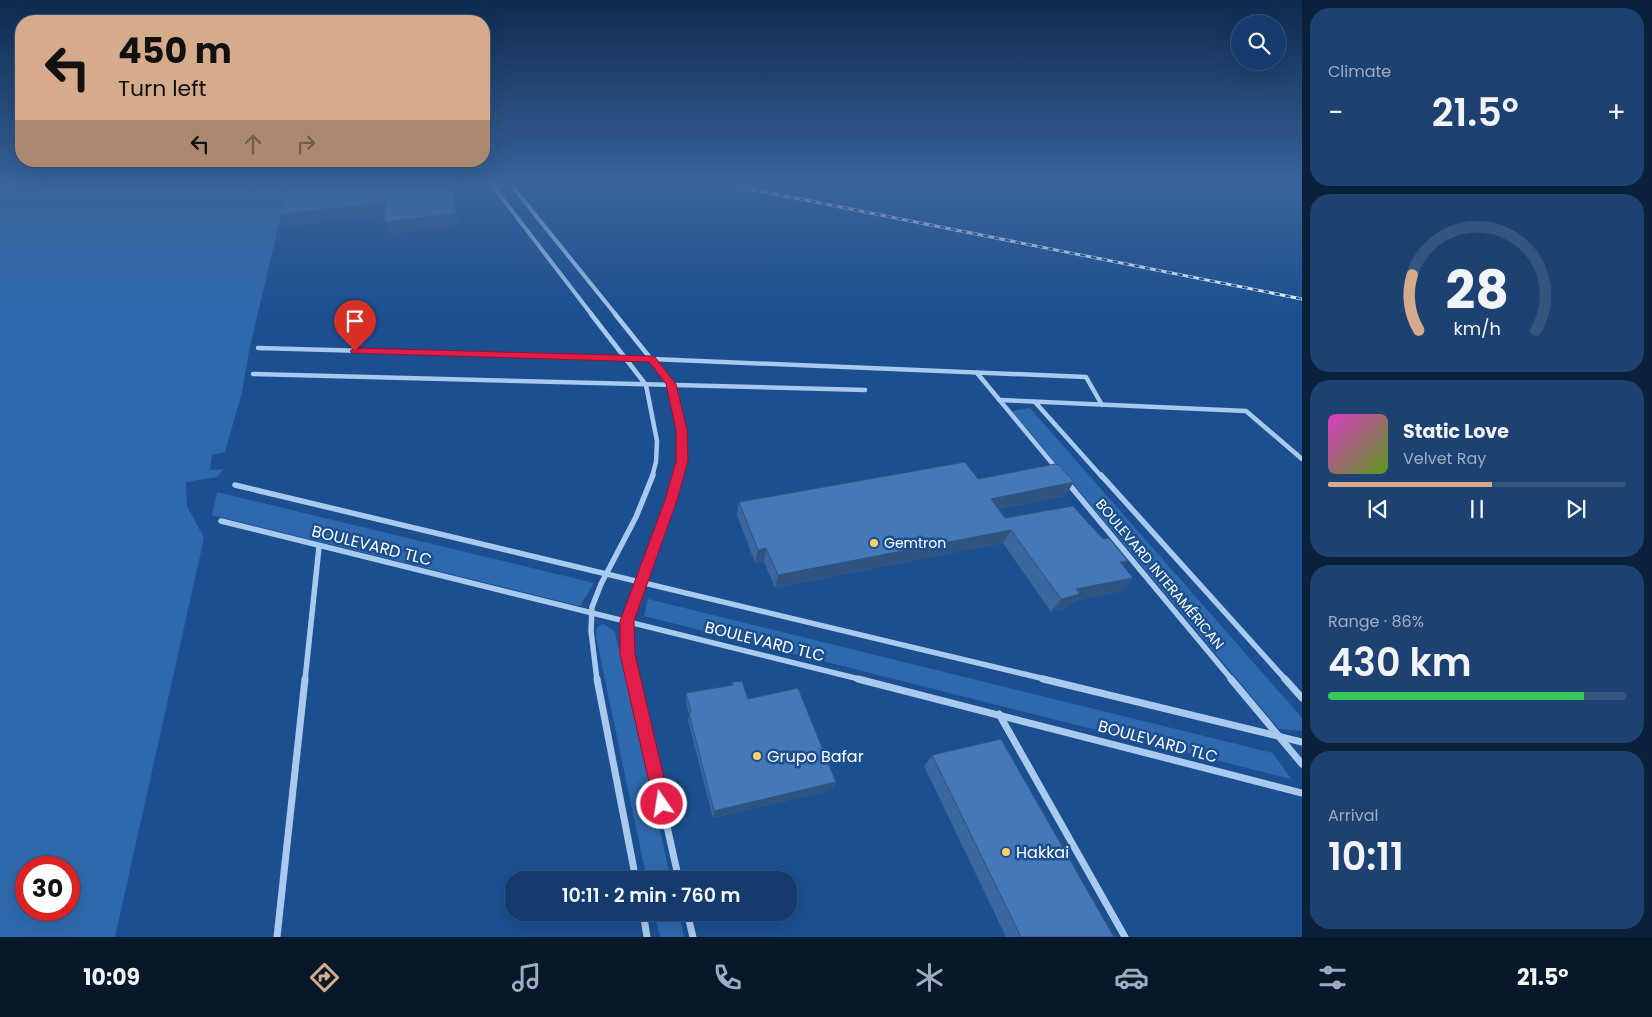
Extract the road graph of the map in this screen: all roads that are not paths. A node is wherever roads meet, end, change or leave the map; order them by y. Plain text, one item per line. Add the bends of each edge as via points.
1 (527, 230) edge
2 (547, 230) edge
3 (258, 348) dead end
4 (628, 359) junction
5 (652, 359) junction
6 (977, 373) junction
7 (253, 374) dead end
8 (671, 384) junction
9 (646, 385) junction
10 (865, 390) dead end
11 (999, 400) junction
12 (1035, 402) junction
13 (1102, 405) junction
14 (1302, 459) edge
15 (235, 485) dead end
16 (221, 521) dead end
17 (318, 546) junction
18 (607, 573) junction
19 (640, 582) junction
20 (591, 612) junction
21 (627, 621) junction
22 (1302, 698) edge
23 (999, 714) junction
24 (1280, 737) junction
25 (1302, 742) edge
26 (1302, 764) edge
27 (1302, 793) edge
28 (634, 871) edge
29 (677, 871) edge
30 (645, 921) edge
31 (689, 921) edge
32 (276, 937) edge
33 (648, 937) edge
34 (692, 937) edge
35 (1125, 937) edge

1 - 4 street
2 - 5 street
3 - 4 street
4 - 5 street
4 - 9 street
5 - 6 street
5 - 8 street
6 - 11 street, BOULEVARD INTERAMÉRICAN
6 - 13 street via 1086,377
7 - 9 street
8 - 9 street
8 - 10 street
8 - 19 street via 681,430 682,461
9 - 18 street via 656,435 655,464 630,532
11 - 12 street
11 - 24 street, BOULEVARD INTERAMÉRICAN
12 - 13 street
12 - 22 street, BOULEVARD INTERAMÉRICAN
13 - 14 street via 1246,411
15 - 18 street, BOULEVARD TLC
16 - 17 street, BOULEVARD TLC
17 - 20 street, BOULEVARD TLC
17 - 32 street
18 - 19 street, BOULEVARD TLC
18 - 20 street
19 - 21 street
19 - 24 street, BOULEVARD TLC
20 - 21 street, BOULEVARD TLC
20 - 28 street via 593,659
21 - 23 street, BOULEVARD TLC
21 - 29 street via 628,654
23 - 27 street, BOULEVARD TLC
23 - 35 street
24 - 25 street, BOULEVARD TLC
24 - 26 street, BOULEVARD INTERAMÉRICAN
30 - 33 street
31 - 34 street

